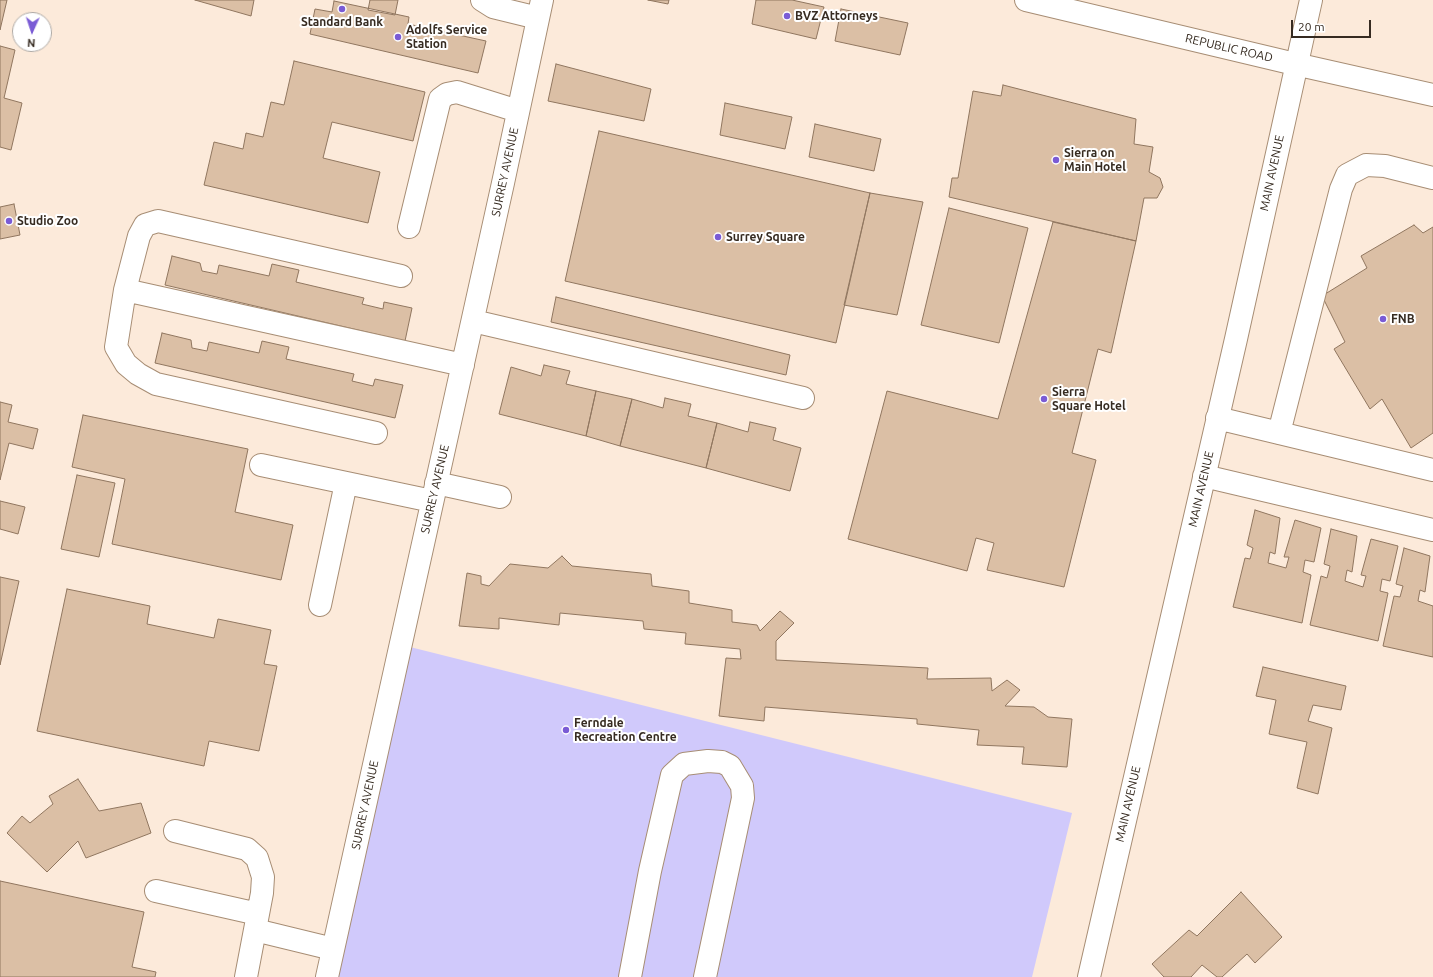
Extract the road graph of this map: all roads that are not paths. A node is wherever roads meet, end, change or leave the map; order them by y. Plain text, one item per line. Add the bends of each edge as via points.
1 (482, 0) edge
2 (1026, 0) edge
3 (1310, 0) edge
4 (540, 9) edge
5 (1295, 64) junction
6 (1433, 95) edge
7 (518, 111) junction
8 (1433, 178) edge
9 (409, 227) dead end
10 (401, 276) dead end
11 (125, 290) junction
12 (473, 321) junction
13 (463, 365) junction
14 (803, 398) dead end
15 (1217, 418) junction
16 (376, 433) dead end
17 (1279, 433) junction
18 (261, 465) dead end
19 (1433, 470) edge
20 (1204, 476) junction
21 (346, 483) junction
22 (434, 492) junction
23 (500, 497) dead end
24 (1433, 530) edge
25 (320, 605) dead end
26 (176, 831) dead end
27 (156, 891) dead end
28 (257, 922) junction
29 (333, 949) junction
30 (246, 977) edge
31 (326, 977) edge
32 (630, 977) edge
33 (705, 977) edge
34 (1089, 977) edge

1 - 4 street via 493,7
2 - 5 street, REPUBLIC ROAD
3 - 5 street, MAIN AVENUE
4 - 7 street, SURREY AVENUE
5 - 6 street, REPUBLIC ROAD
5 - 15 street, MAIN AVENUE
7 - 9 street via 457,92 440,99
7 - 12 street, SURREY AVENUE
8 - 17 street via 1385,166 1366,165 1347,175 1341,189
10 - 11 street via 158,221 145,225 139,236
11 - 13 street
11 - 16 street via 116,347 126,364 138,374 156,384
12 - 13 street, SURREY AVENUE
12 - 14 street
13 - 22 street, SURREY AVENUE
15 - 17 street
15 - 20 street, MAIN AVENUE
17 - 19 street
18 - 21 street
20 - 24 street
20 - 34 street, MAIN AVENUE
21 - 22 street
21 - 25 street
22 - 23 street
22 - 29 street, SURREY AVENUE
26 - 28 street via 247,849 257,858 263,877
27 - 28 street
28 - 29 street
28 - 30 street
29 - 31 street, SURREY AVENUE
32 - 33 street via 672,775 684,764 708,761 722,762 730,766 742,786 743,798

